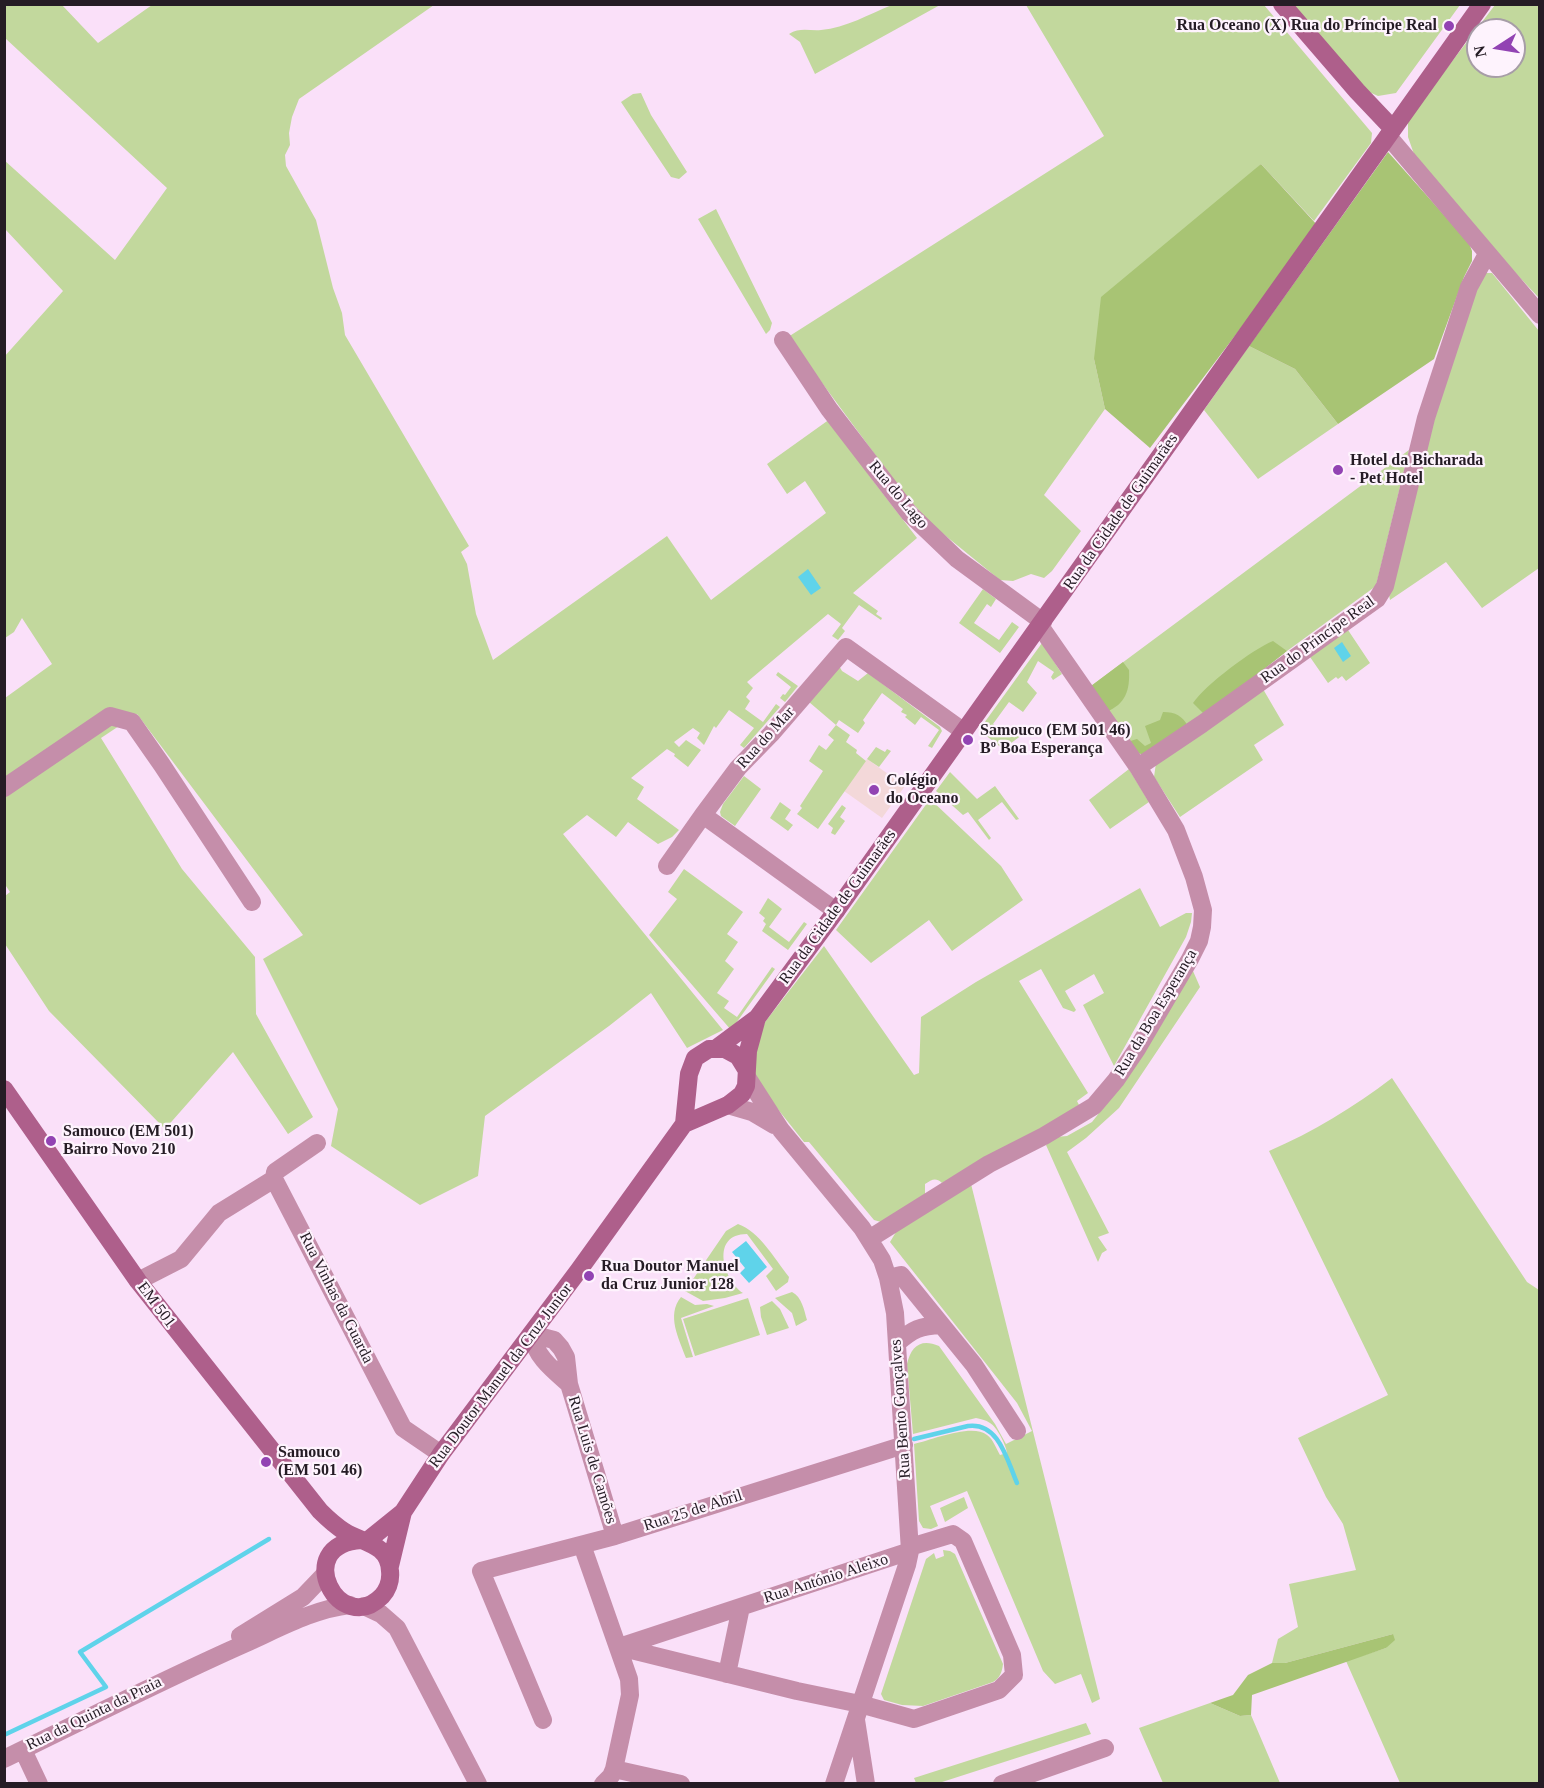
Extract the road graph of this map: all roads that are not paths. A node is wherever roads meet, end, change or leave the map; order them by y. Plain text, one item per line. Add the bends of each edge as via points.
1 (1282, 4) edge
2 (1482, 4) edge
3 (1390, 133) junction
4 (1488, 254) junction
5 (1539, 315) edge
6 (783, 340) dead end
7 (1041, 624) junction
8 (963, 731) junction
9 (1138, 767) junction
10 (4, 788) edge
11 (703, 816) junction
12 (667, 866) dead end
13 (252, 902) dead end
14 (836, 911) junction
15 (757, 1018) junction
16 (718, 1047) junction
17 (746, 1073) junction
18 (689, 1083) junction
19 (4, 1089) edge
20 (725, 1105) junction
21 (684, 1124) junction
22 (781, 1130) junction
23 (317, 1143) dead end
24 (274, 1179) junction
25 (869, 1239) junction
26 (888, 1278) junction
27 (138, 1281) junction
28 (941, 1324) junction
29 (531, 1334) junction
30 (897, 1343) junction
31 (1017, 1431) dead end
32 (904, 1444) junction
33 (441, 1454) junction
34 (320, 1511) junction
35 (403, 1512) junction
36 (615, 1536) junction
37 (364, 1540) junction
38 (582, 1545) junction
39 (910, 1549) junction
40 (326, 1566) junction
41 (390, 1566) junction
42 (357, 1606) junction
43 (741, 1607) junction
44 (619, 1647) junction
45 (184, 1670) junction
46 (727, 1674) junction
47 (858, 1711) junction
48 (543, 1720) dead end
49 (1105, 1748) dead end
50 (22, 1750) junction
51 (4, 1758) edge
52 (608, 1776) edge
53 (39, 1784) edge
54 (478, 1784) edge
55 (681, 1784) edge
56 (834, 1784) edge
57 (866, 1784) edge
58 (1002, 1784) edge

1 - 3 main road
2 - 3 main road, Rua da Cidade de Guimarães
3 - 4 street
3 - 7 main road, Rua da Cidade de Guimarães
4 - 5 street
4 - 9 street, Rua do Princípe Real via 1469,287 1445,355 1385,586 1377,599
6 - 7 street, Rua do Lago via 829,409 909,513 957,559
7 - 8 main road, Rua da Cidade de Guimarães
7 - 9 street, Rua da Boa Esperança
8 - 11 street, Rua do Mar via 846,647 738,768
8 - 14 main road, Rua da Cidade de Guimarães
9 - 25 street, Rua da Boa Esperança via 1176,830 1194,877 1203,910 1202,927 1191,958 1137,1049 1094,1106 989,1164
10 - 13 street via 110,716 132,722
11 - 12 street
11 - 14 street
14 - 15 main road, Rua da Cidade de Guimarães
15 - 16 main road
15 - 17 main road
16 - 17 main road via 738,1056
16 - 18 main road via 695,1058 688,1074
17 - 20 main road via 742,1094
17 - 22 street
18 - 20 main road via 698,1099 714,1106
18 - 21 main road
19 - 27 main road, EM 501 / EM 501
20 - 21 main road
20 - 22 street via 752,1112
21 - 29 main road, Rua Doutor Manuel da Cruz Junior
22 - 25 street, Rua Bento Gonçalves
23 - 24 street via 275,1172
24 - 27 street via 219,1213 181,1259
24 - 33 street, Rua Vinhas da Guarda via 403,1428
25 - 26 street, Rua Bento Gonçalves
26 - 28 street via 901,1275
26 - 30 street, Rua Bento Gonçalves
27 - 34 main road, EM 501 / EM 501
28 - 30 street via 922,1326
28 - 31 street via 974,1365
29 - 33 main road, Rua Doutor Manuel da Cruz Junior
29 - 36 street, Rua Luis de Camões via 554,1340 561,1348
30 - 32 street, Rua Bento Gonçalves
32 - 36 street, Rua 25 de Abril
32 - 39 street, Rua Bento Gonçalves
33 - 35 main road, Rua Doutor Manuel da Cruz Junior
34 - 37 main road, EM 501 via 345,1532
34 - 40 main road, EM 501 via 327,1539
35 - 37 main road
35 - 41 main road
36 - 38 street, Rua 25 de Abril
37 - 40 main road via 341,1544
37 - 41 main road, EM 501 via 382,1550
38 - 44 street
38 - 48 street, Rua 25 de Abril via 480,1571
39 - 43 street, Rua António Aleixo
39 - 47 street, Rua Bento Gonçalves
39 - 47 street, Rua António Aleixo via 953,1534 963,1542 1012,1655 1014,1675 999,1690 914,1719
40 - 42 main road, EM 501 via 326,1582 335,1597
40 - 45 street, Rua da Quinta da Praia via 303,1596
41 - 42 main road via 391,1577 382,1596
42 - 45 street, Rua da Quinta da Praia via 313,1614
42 - 54 street via 381,1614 397,1628
43 - 44 street, Rua António Aleixo
43 - 46 street
44 - 46 street
44 - 52 street via 630,1688
45 - 50 street, Rua da Quinta da Praia
46 - 47 street
47 - 56 street, Rua Bento Gonçalves
47 - 57 street, Rua Bento Gonçalves
49 - 58 street
50 - 51 street, Rua da Quinta da Praia
50 - 53 street
52 - 55 street

